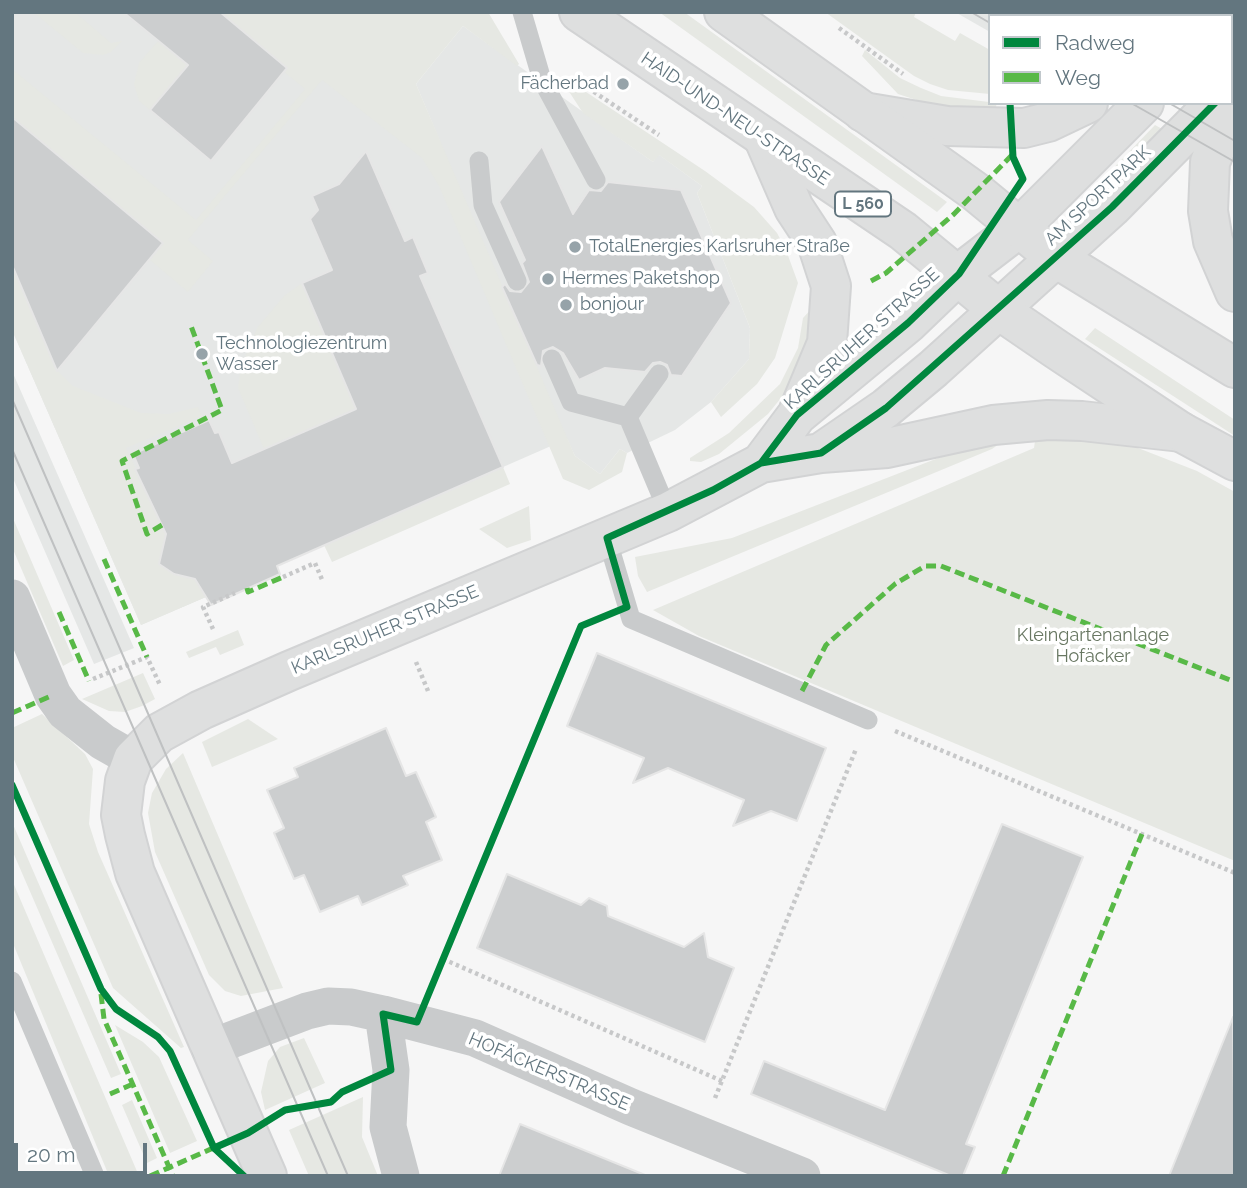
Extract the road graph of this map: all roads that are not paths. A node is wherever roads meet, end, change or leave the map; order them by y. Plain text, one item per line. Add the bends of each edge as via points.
1 (522, 12) edge
2 (579, 12) edge
3 (724, 12) edge
4 (1235, 103) edge
5 (1084, 105) edge
6 (1142, 105) edge
7 (1213, 105) edge
8 (863, 112) junction
9 (764, 139) junction
10 (479, 160) dead end
11 (596, 180) dead end
12 (1019, 228) junction
13 (1056, 258) junction
14 (959, 274) junction
15 (517, 281) dead end
16 (1235, 292) edge
17 (999, 310) junction
18 (552, 359) dead end
19 (1235, 368) edge
20 (659, 374) dead end
21 (797, 415) junction
22 (628, 417) junction
23 (1181, 432) junction
24 (821, 453) junction
25 (1235, 461) edge
26 (761, 463) junction
27 (668, 512) junction
28 (607, 538) junction
29 (12, 598) edge
30 (876, 723) road end
31 (133, 759) junction
32 (12, 981) edge
33 (383, 1013) junction
34 (211, 1048) junction
35 (95, 1176) edge
36 (267, 1176) edge
37 (401, 1176) edge
38 (802, 1176) edge

1 - 11 lane via 542,80
2 - 9 street, HAID-UND-NEU-STRASSE / L 560
3 - 8 street
4 - 16 street via 1210,162 1208,211 1213,241
5 - 8 street via 1024,128 947,126
6 - 12 street, AM SPORTPARK
7 - 13 street, AM SPORTPARK
8 - 12 street
9 - 14 street, HAID-UND-NEU-STRASSE / L 560
9 - 21 street via 794,208 817,243 831,286 827,343
10 - 15 lane via 484,205
12 - 13 street
12 - 14 street, KARLSRUHER STRASSE
13 - 17 street, AM SPORTPARK
13 - 19 street
14 - 17 street, L 560
14 - 21 street, KARLSRUHER STRASSE
17 - 23 street, L 560
17 - 24 street, KARLSRUHER STRASSE via 886,408
18 - 22 lane via 571,402
20 - 22 lane
21 - 26 street, KARLSRUHER STRASSE
22 - 27 lane
23 - 24 street via 1048,420 993,425 887,449
23 - 25 street, L 560
24 - 26 street, KARLSRUHER STRASSE
26 - 27 street, KARLSRUHER STRASSE
27 - 28 street, KARLSRUHER STRASSE
28 - 30 lane via 631,619
28 - 31 street, KARLSRUHER STRASSE via 222,700 159,733
29 - 31 street via 53,695 73,719
31 - 34 street, KARLSRUHER STRASSE via 122,797 135,873
32 - 35 lane
33 - 34 street, HOFÄCKERSTRASSE via 328,1006
33 - 37 street via 391,1070 388,1127
33 - 38 street, HOFÄCKERSTRASSE via 475,1038
34 - 36 street, KARLSRUHER STRASSE

